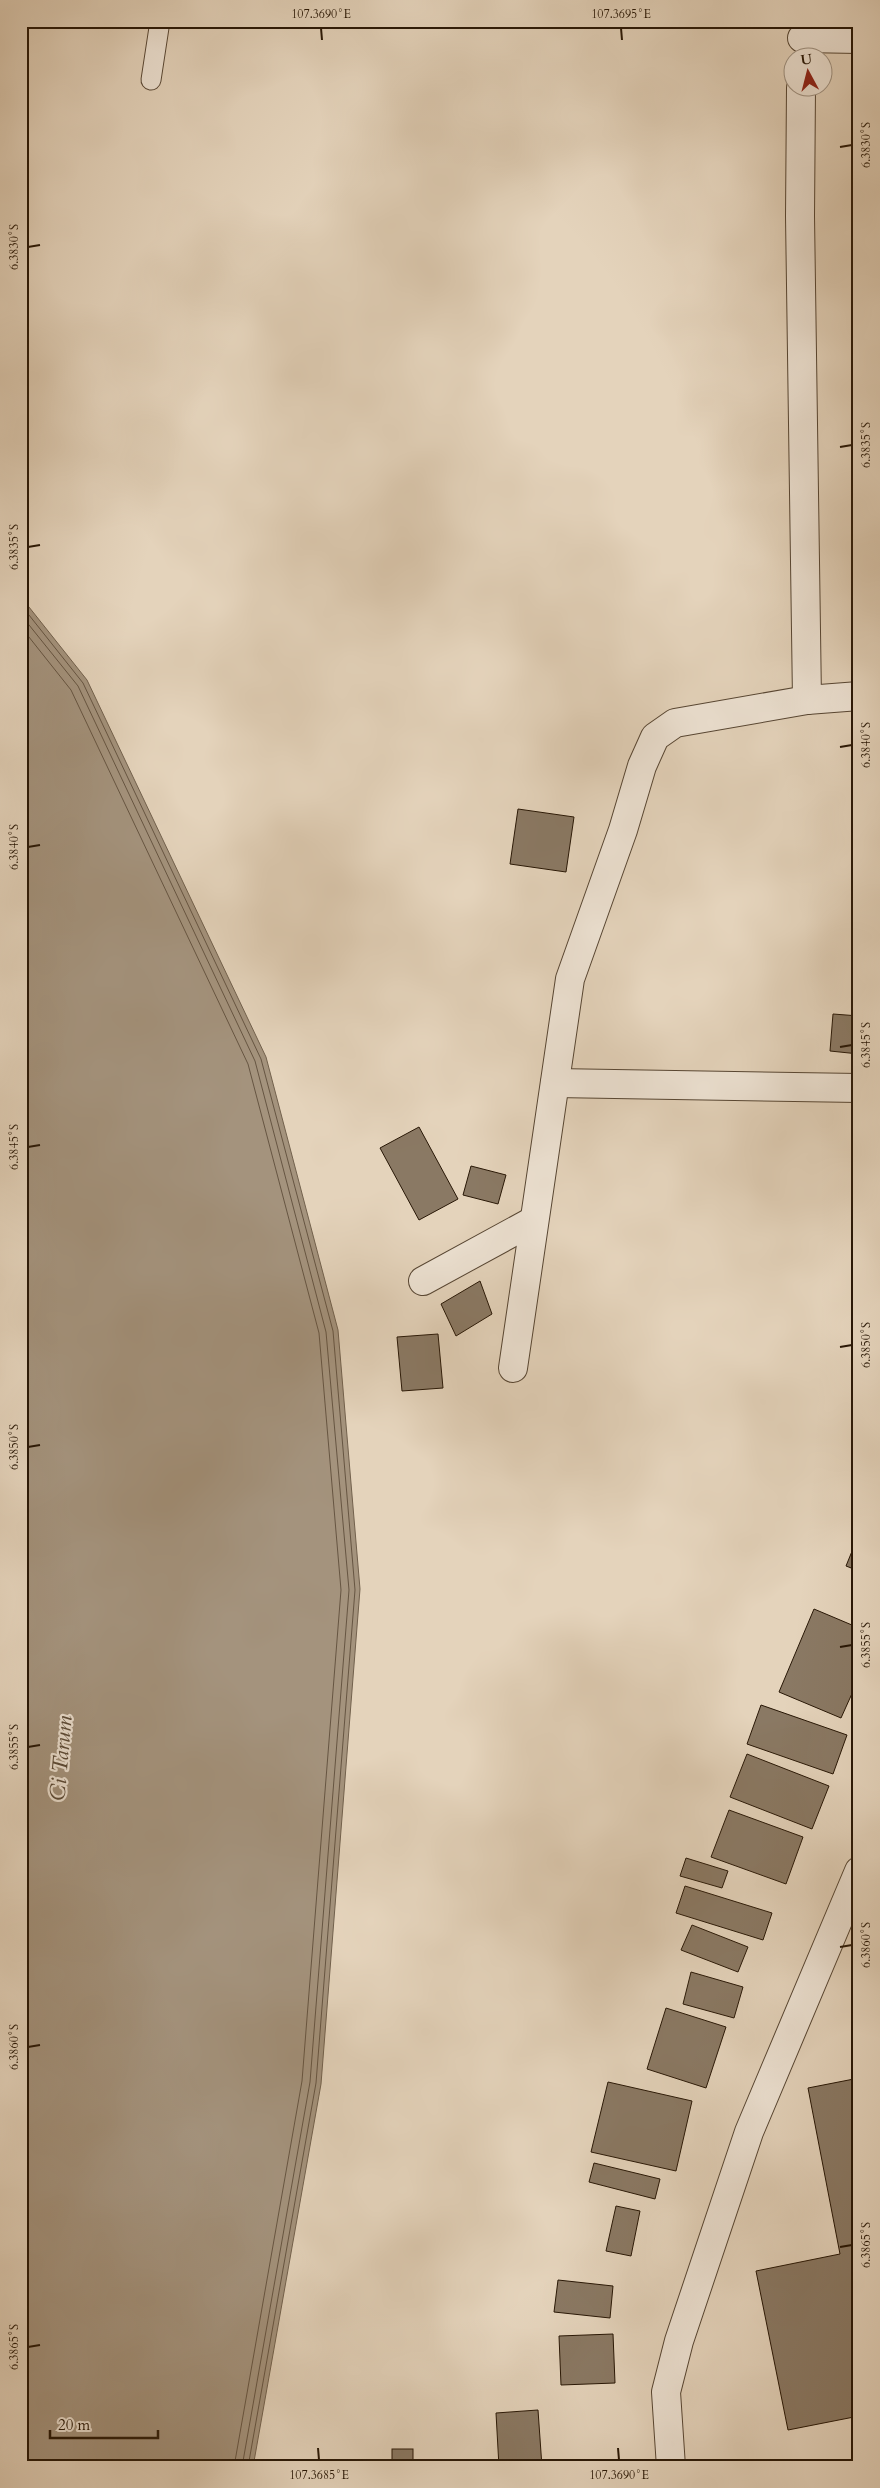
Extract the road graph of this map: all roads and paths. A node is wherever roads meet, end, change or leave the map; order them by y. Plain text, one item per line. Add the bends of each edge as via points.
1 (160, 21) edge
2 (802, 39) edge
3 (859, 39) edge
4 (151, 80) dead end
5 (802, 98) edge
6 (859, 696) edge
7 (806, 700) junction
8 (555, 1083) junction
9 (859, 1088) edge
10 (533, 1221) junction
11 (423, 1281) dead end
12 (513, 1368) dead end
13 (859, 1871) edge
14 (671, 2467) edge

1 - 4 lane
2 - 3 street
5 - 7 street via 800,216
6 - 7 street
7 - 8 street via 675,723 655,737 642,766 570,979
8 - 9 street
8 - 10 street
10 - 11 street
10 - 12 street
13 - 14 street via 750,2132 679,2341 666,2392

